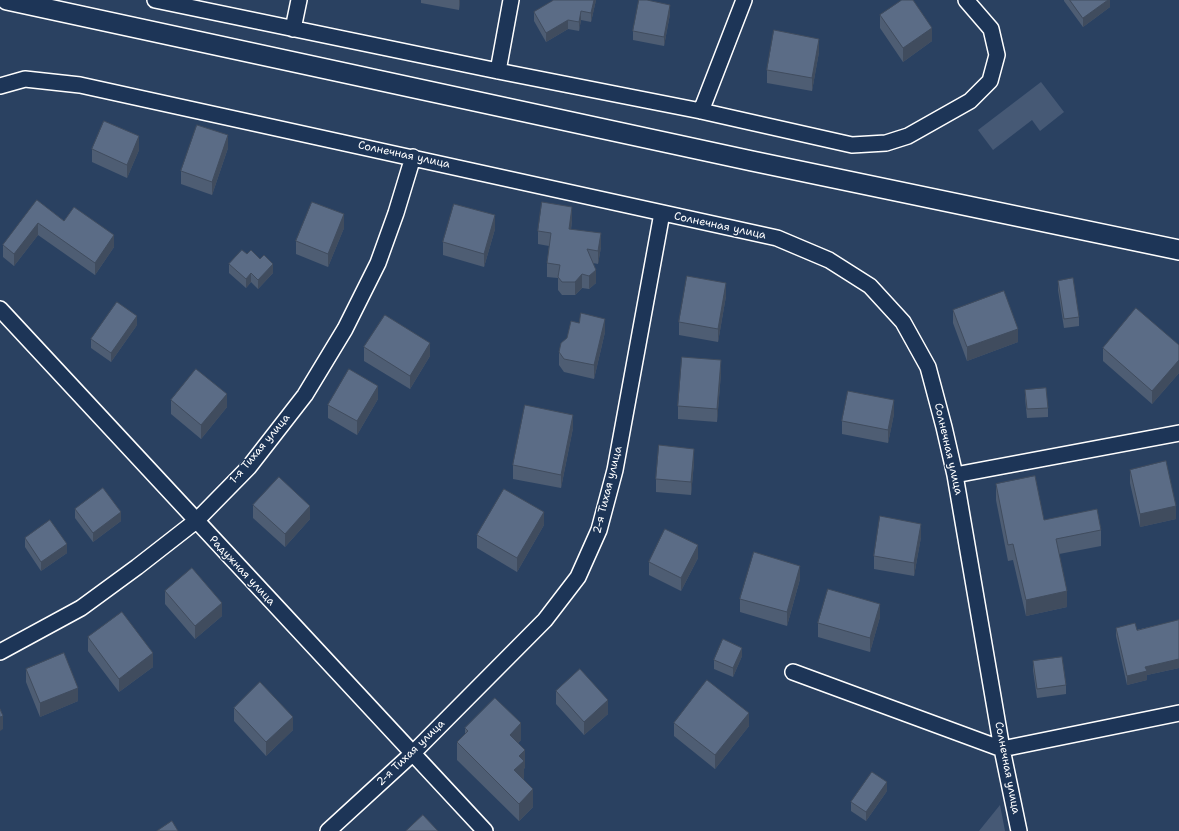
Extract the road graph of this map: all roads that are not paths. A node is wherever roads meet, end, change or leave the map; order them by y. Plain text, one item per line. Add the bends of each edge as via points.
1 (7, 0) edge
2 (155, 0) edge
3 (299, 0) edge
4 (511, 0) edge
5 (744, 0) edge
6 (966, 0) edge
7 (293, 29) junction
8 (498, 71) junction
9 (0, 86) edge
10 (701, 111) junction
11 (413, 157) junction
12 (662, 213) junction
13 (1179, 250) edge
14 (0, 309) edge
15 (1179, 433) edge
16 (955, 475) junction
17 (196, 521) junction
18 (0, 652) edge
19 (793, 672) dead end
20 (1179, 713) edge
21 (1002, 749) junction
22 (412, 754) junction
23 (328, 831) edge
24 (485, 831) edge
25 (1018, 831) edge

1 - 13 street via 744,160
2 - 7 street
3 - 7 street
4 - 8 street
5 - 10 street
6 - 10 street via 991,28 997,55 990,81 970,101 908,136 886,143 852,145
7 - 8 street
8 - 10 street
9 - 11 street, Солнечная улица via 25,79 80,85
11 - 12 street, Солнечная улица
11 - 17 street, 1-я Тихая улица via 378,263 345,329 305,395 248,467
12 - 16 street, Солнечная улица via 777,238 829,260 870,286 902,322 928,367
12 - 22 street, 2-я Тихая улица via 615,470 600,530 578,577 545,620
14 - 17 street, Радужная улица
15 - 16 street
16 - 21 street, Солнечная улица
17 - 18 street, 1-я Тихая улица via 81,608
17 - 22 street, Радужная улица
19 - 21 street
20 - 21 street
21 - 25 street, Солнечная улица
22 - 23 street, 2-я Тихая улица
22 - 24 street, Радужная улица

